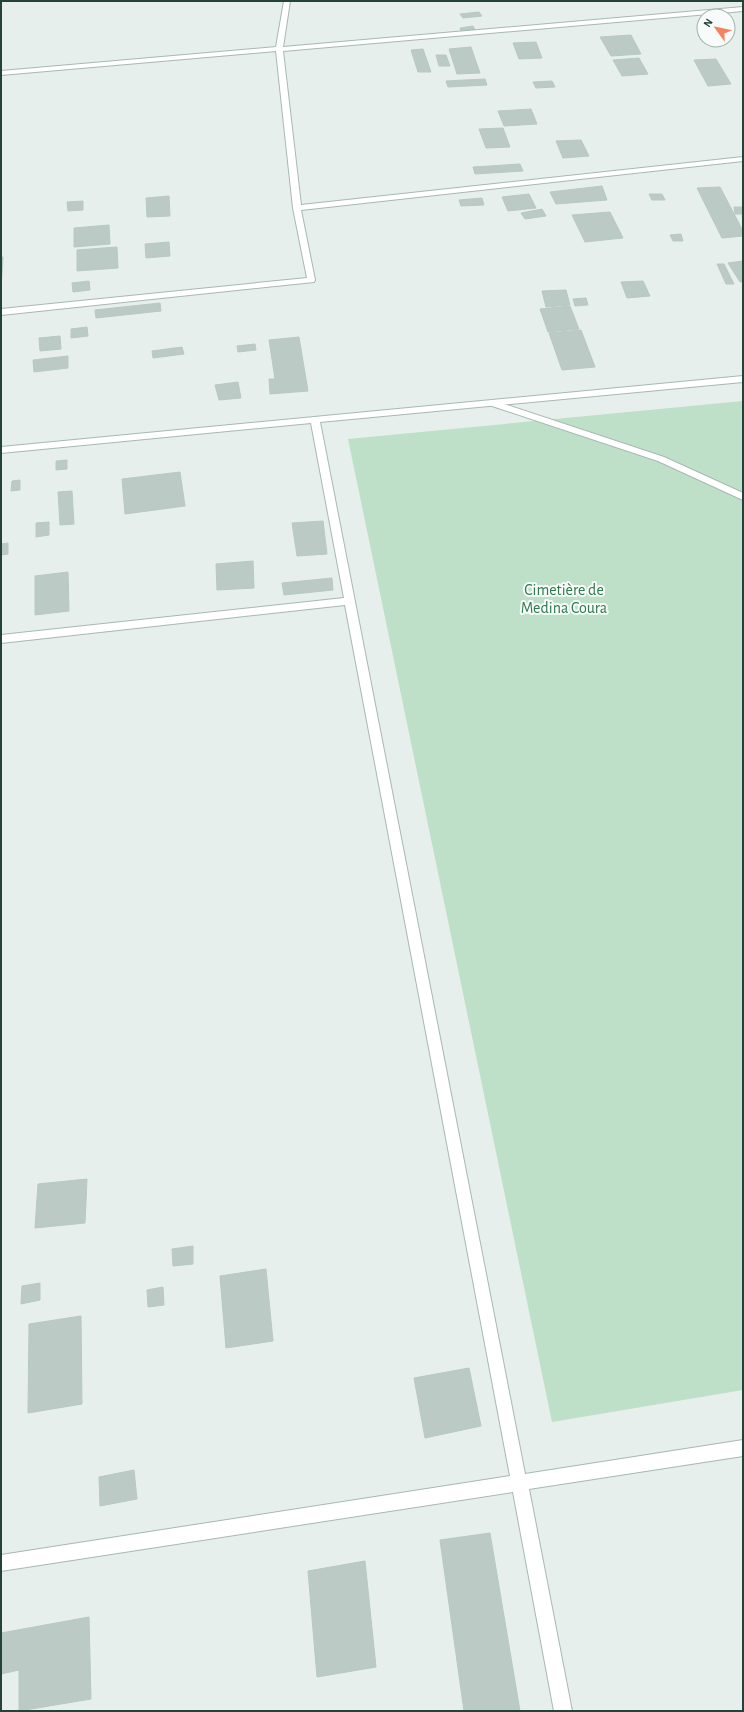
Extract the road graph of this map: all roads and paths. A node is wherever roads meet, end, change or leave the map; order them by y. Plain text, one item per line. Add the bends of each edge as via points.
1 (287, 1) edge
2 (743, 9) edge
3 (279, 49) junction
4 (1, 73) edge
5 (743, 159) edge
6 (297, 208) junction
7 (1, 312) edge
8 (743, 379) edge
9 (492, 403) junction
10 (315, 420) junction
11 (1, 450) edge
12 (743, 497) edge
13 (350, 601) junction
14 (1, 639) edge
15 (743, 1448) edge
16 (519, 1483) junction
17 (1, 1563) edge
18 (563, 1711) edge

1 - 3 street
2 - 3 street
3 - 4 street
3 - 6 street
5 - 6 street
6 - 7 street via 311,280
8 - 9 street
9 - 10 street
9 - 12 street via 661,459
10 - 11 street
10 - 13 street
13 - 14 street
13 - 16 street
15 - 16 street
16 - 17 street
16 - 18 street

